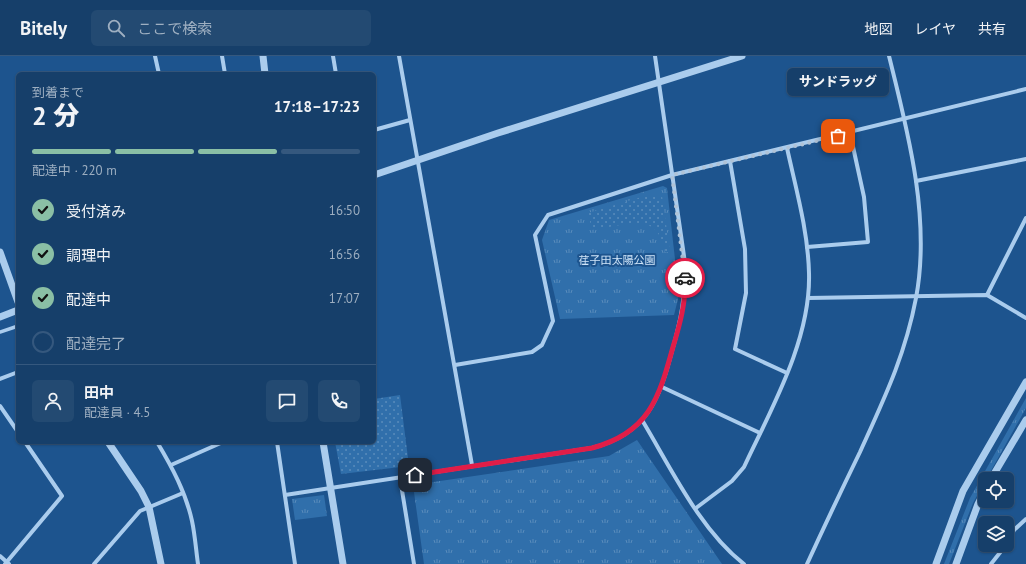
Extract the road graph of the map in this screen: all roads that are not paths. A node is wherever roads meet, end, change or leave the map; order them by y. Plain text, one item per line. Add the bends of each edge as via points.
1 (155, 56) edge
2 (222, 56) edge
3 (263, 56) edge
4 (333, 56) edge
5 (399, 56) edge
6 (655, 56) edge
7 (742, 56) edge
8 (888, 56) edge
9 (159, 72) edge
10 (225, 72) edge
11 (265, 72) edge
12 (336, 72) edge
13 (657, 84) junction
14 (1026, 89) edge
15 (904, 119) junction
16 (410, 120) junction
17 (376, 129) edge
18 (850, 133) junction
19 (787, 148) junction
20 (1026, 159) edge
21 (418, 160) junction
22 (730, 161) junction
23 (376, 175) edge
24 (672, 175) junction
25 (916, 181) junction
26 (1026, 218) edge
27 (807, 247) junction
28 (0, 252) edge
29 (987, 295) junction
30 (16, 296) edge
31 (916, 297) junction
32 (808, 298) junction
33 (16, 311) edge
34 (0, 317) edge
35 (1026, 318) edge
36 (16, 327) edge
37 (0, 332) edge
38 (455, 365) junction
39 (16, 373) edge
40 (787, 373) junction
41 (0, 379) edge
42 (1026, 382) edge
43 (662, 388) junction
44 (0, 406) edge
45 (642, 420) junction
46 (1026, 420) edge
47 (16, 429) edge
48 (760, 433) junction
49 (26, 444) edge
50 (109, 444) edge
51 (158, 444) edge
52 (218, 444) edge
53 (277, 444) edge
54 (324, 444) edge
55 (171, 465) junction
56 (472, 466) junction
57 (995, 472) edge
58 (400, 478) junction
59 (331, 489) junction
60 (183, 493) junction
61 (285, 495) junction
62 (978, 504) edge
63 (149, 507) junction
64 (696, 508) junction
65 (1026, 519) edge
66 (1014, 530) edge
67 (1001, 552) edge
68 (0, 556) edge
69 (738, 559) junction
70 (7, 563) edge
71 (94, 564) edge
72 (161, 564) edge
73 (198, 564) edge
74 (295, 564) edge
75 (343, 564) edge
76 (414, 564) edge
77 (735, 564) edge
78 (744, 564) edge
79 (807, 564) edge
80 (936, 564) edge
81 (956, 564) edge
82 (991, 564) edge

1 - 9 street
2 - 10 street
3 - 11 street
4 - 12 street
5 - 16 street
6 - 13 street
7 - 13 street
8 - 15 street
13 - 21 street
13 - 24 street
14 - 15 street
15 - 18 street
15 - 25 street
16 - 17 street
16 - 21 street
18 - 19 street
18 - 27 street via 864,197 868,242
19 - 22 street
19 - 27 street
20 - 25 street
21 - 23 street
21 - 38 street
22 - 24 street
22 - 40 street via 744,249 746,293 735,349
24 - 38 street via 548,215 535,235 553,321 542,345 532,352
24 - 43 street via 686,284 682,316
25 - 31 street via 920,234
26 - 29 street
27 - 32 street
28 - 30 street
29 - 31 street
29 - 35 street
31 - 32 street
31 - 79 street via 903,353 891,386
32 - 40 street via 799,342
33 - 34 street
36 - 37 street
38 - 56 street
39 - 41 street
40 - 48 street
42 - 80 street via 963,491
43 - 45 street via 652,408
43 - 48 street
44 - 47 street
45 - 56 street via 623,436 592,448
45 - 64 street
46 - 57 street
48 - 64 street via 740,472
49 - 70 street via 62,496
50 - 63 street
51 - 55 street
52 - 55 street
53 - 61 street
54 - 59 street
55 - 60 street
56 - 58 street
58 - 59 street
58 - 76 street
59 - 61 street
59 - 75 street
60 - 63 street
60 - 73 street via 192,520
61 - 74 street
62 - 81 street
63 - 71 street via 134,516
63 - 72 street
64 - 69 street via 711,532 726,550
65 - 66 street
67 - 82 street
68 - 70 street
69 - 77 street
69 - 78 street

